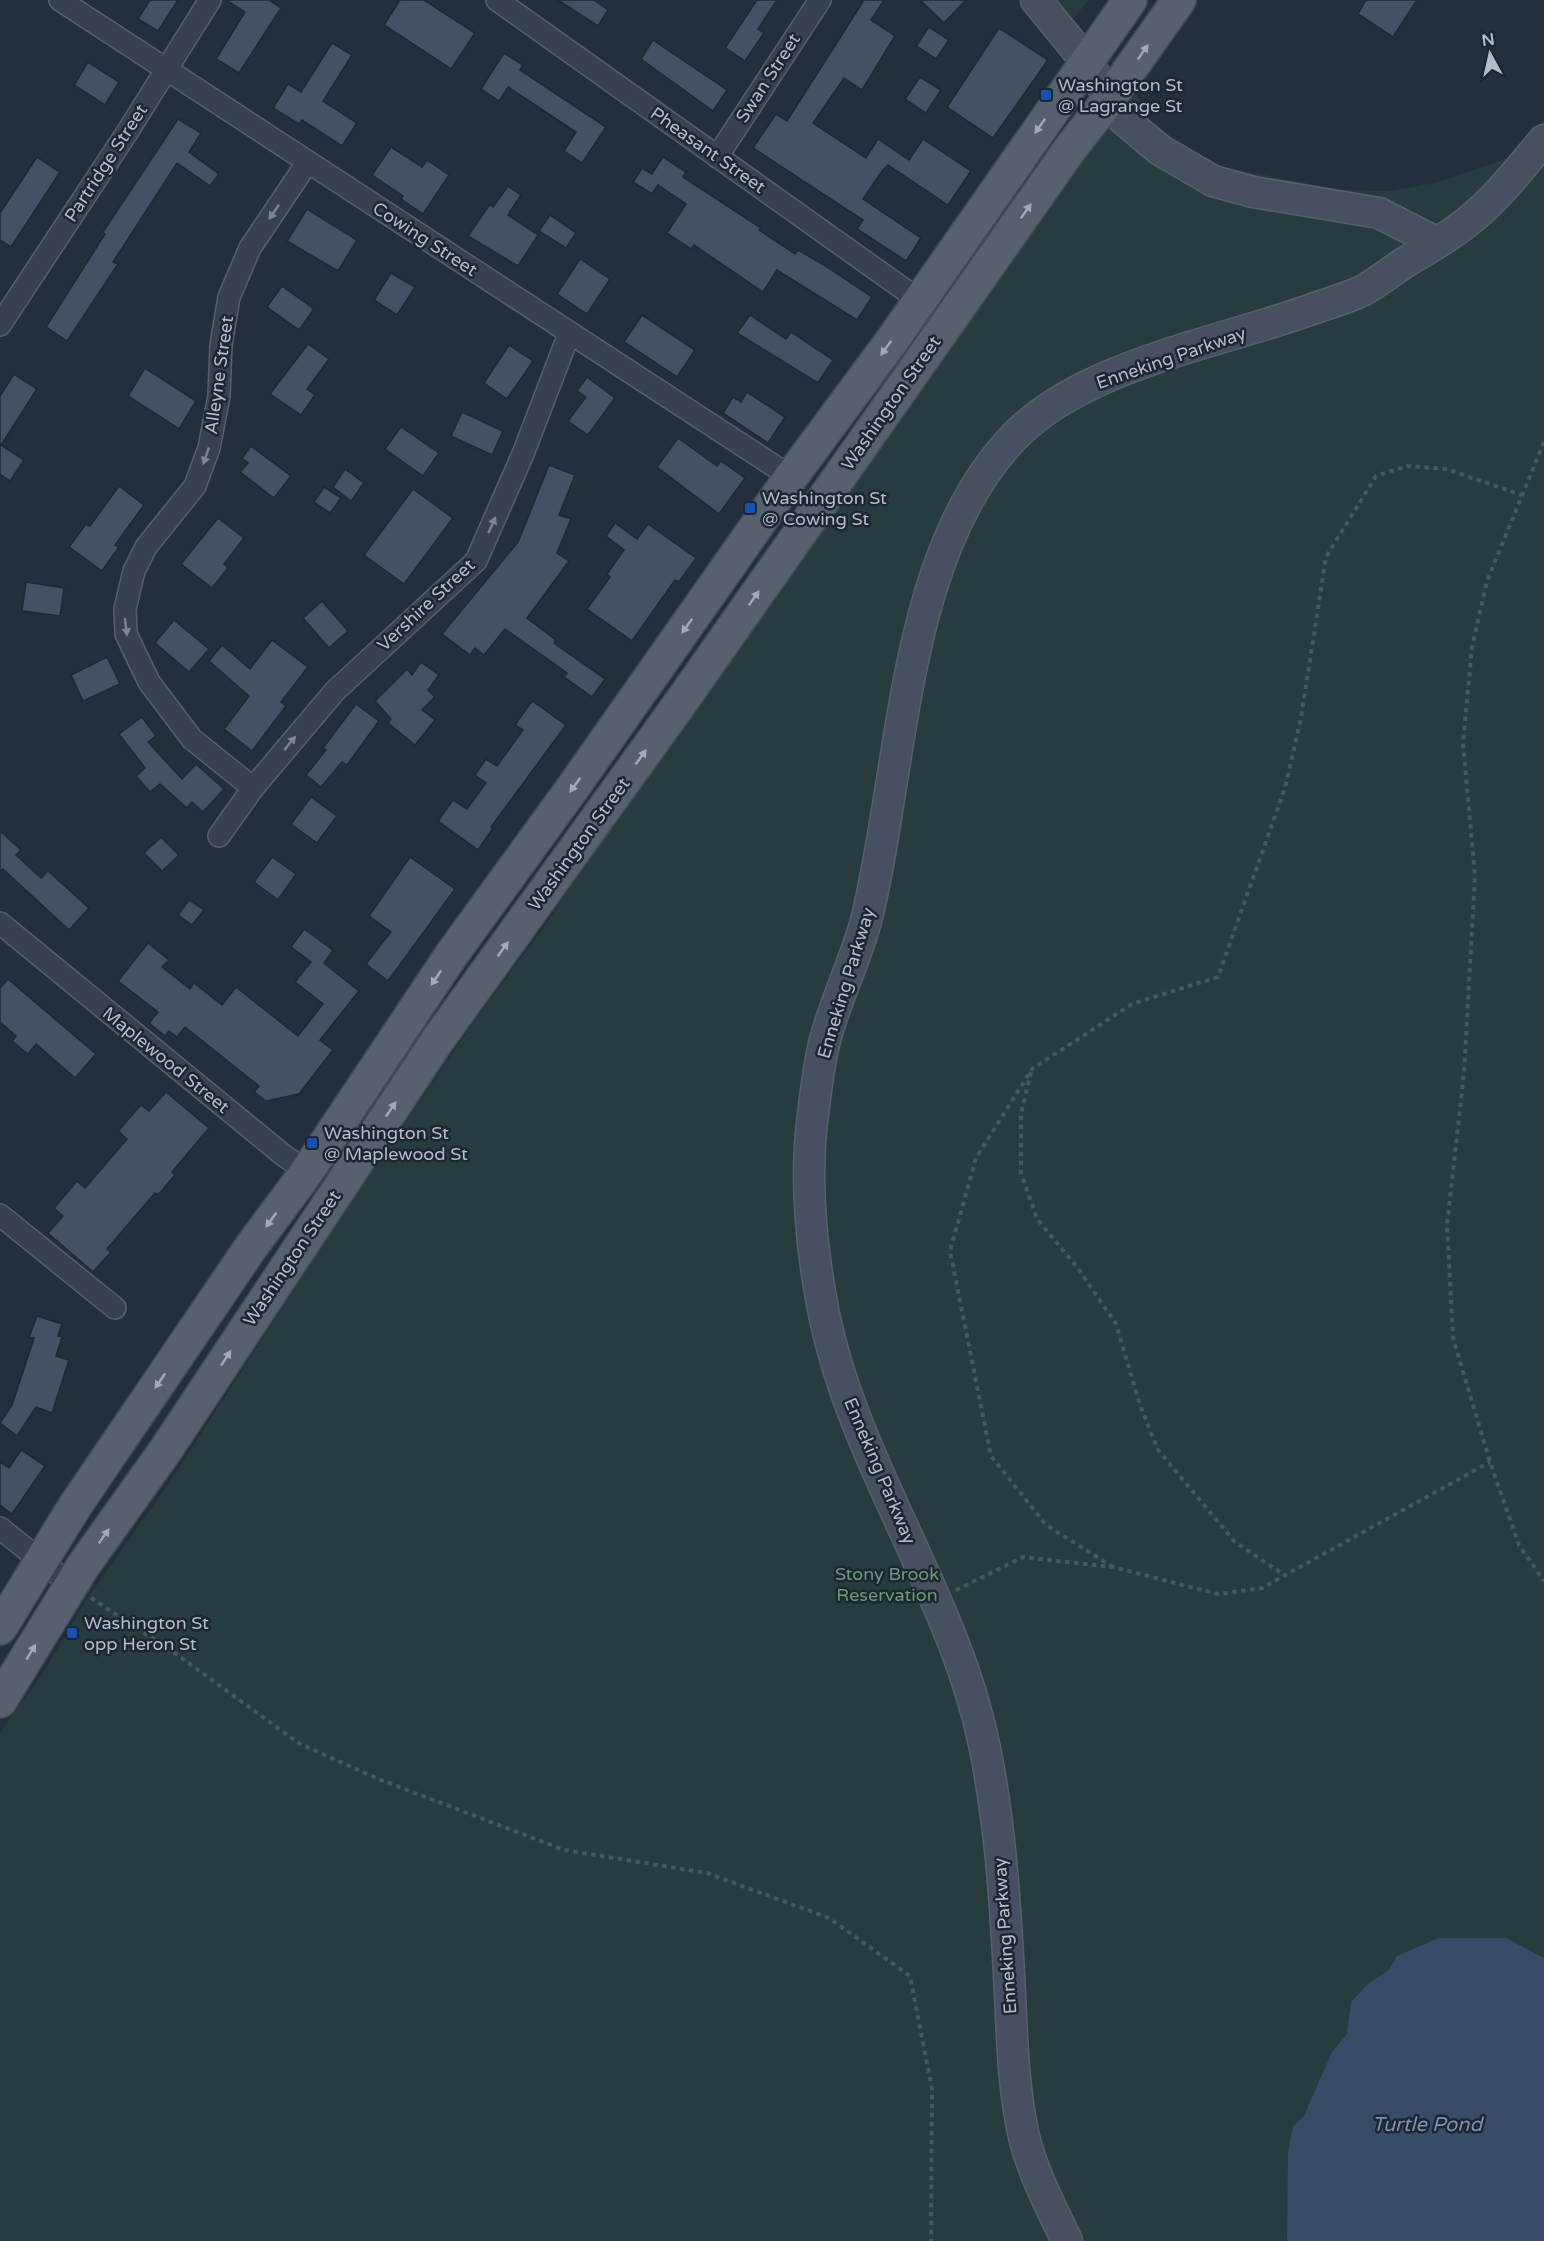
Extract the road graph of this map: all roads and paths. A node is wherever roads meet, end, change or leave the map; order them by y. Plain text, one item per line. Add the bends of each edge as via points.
1 (60, 0) edge
2 (210, 0) edge
3 (820, 0) edge
4 (1036, 0) edge
5 (1130, 0) edge
6 (1179, 0) edge
7 (510, 4) edge
8 (1086, 61) junction
9 (165, 70) junction
10 (1110, 99) junction
11 (1544, 140) edge
12 (717, 157) junction
13 (307, 163) junction
14 (1436, 242) junction
15 (919, 300) junction
16 (0, 325) edge
17 (569, 333) junction
18 (1544, 442) edge
19 (791, 477) junction
20 (1522, 495) junction
21 (253, 788) junction
22 (219, 836) dead end
23 (0, 923) edge
24 (1032, 1069) junction
25 (306, 1173) junction
26 (335, 1192) junction
27 (0, 1215) edge
28 (116, 1308) dead end
29 (1490, 1461) junction
30 (0, 1528) edge
31 (40, 1560) junction
32 (1113, 1568) junction
33 (1284, 1575) junction
34 (1544, 1581) edge
35 (79, 1590) junction
36 (936, 1601) junction
37 (0, 1628) edge
38 (0, 1701) edge
39 (932, 2241) edge
40 (1067, 2241) edge

1 - 9 street, Cowing Street
2 - 9 street, Partridge Street
3 - 12 street, Swan Street
4 - 8 main road
5 - 8 main road, Washington Street
10 -> 6 main road, Washington Street
7 - 12 street, Pheasant Street
8 - 10 main road
8 -> 15 main road, Washington Street
9 - 13 street, Cowing Street
9 - 16 street, Partridge Street
10 - 14 main road via 1123,119 1160,150 1213,181 1253,192 1379,213
26 -> 10 main road, Washington Street via 437,1041 679,705 1070,148
11 - 14 main road, Enneking Parkway via 1495,197 1465,225
12 - 15 street, Pheasant Street
13 - 17 street, Cowing Street
13 -> 21 street, Alleyne Street via 249,248 229,297 221,345 219,396 209,448 195,486 146,547 134,571 124,609 126,634 149,682 192,739
14 - 36 main road, Enneking Parkway via 1363,291 1267,326 1179,351 1093,384 1060,402 1017,434 982,479 955,524 929,601 910,679 884,838 864,927 825,1040 812,1118 808,1221 825,1319 849,1399
15 -> 19 main road, Washington Street
17 - 19 street, Cowing Street
21 -> 17 street, Vershire Street via 335,691 476,561 523,454
18 - 20 path
19 -> 25 main road, Washington Street via 452,954
20 - 24 path via 1446,469 1407,466 1376,476 1326,557 1301,718 1285,788 1218,977 1132,1004
20 - 29 path via 1488,581 1472,646 1463,743 1475,876 1464,1073 1447,1225 1453,1338
21 - 22 street, Vershire Street
23 - 25 street, Maplewood Street
24 - 32 path via 976,1158 950,1251 992,1456 1046,1525
24 - 33 path via 1021,1114 1021,1173 1037,1219 1077,1267 1116,1324 1158,1450 1234,1542
25 - 26 street, Maplewood Street
25 -> 31 main road, Washington Street via 251,1247
35 -> 26 main road, Washington Street
27 - 28 street
29 - 33 path
29 - 34 path via 1519,1545
30 - 31 street
31 - 35 street
31 - 37 main road, Washington Street
32 - 33 path via 1218,1594 1262,1588
32 - 36 path via 1023,1557
38 -> 35 main road, Washington Street
35 - 39 path via 300,1744 381,1780 564,1850 707,1874 829,1918 910,1976 932,2089
36 - 40 main road, Enneking Parkway via 985,1744 1006,1910 1014,2079 1024,2138 1035,2173

